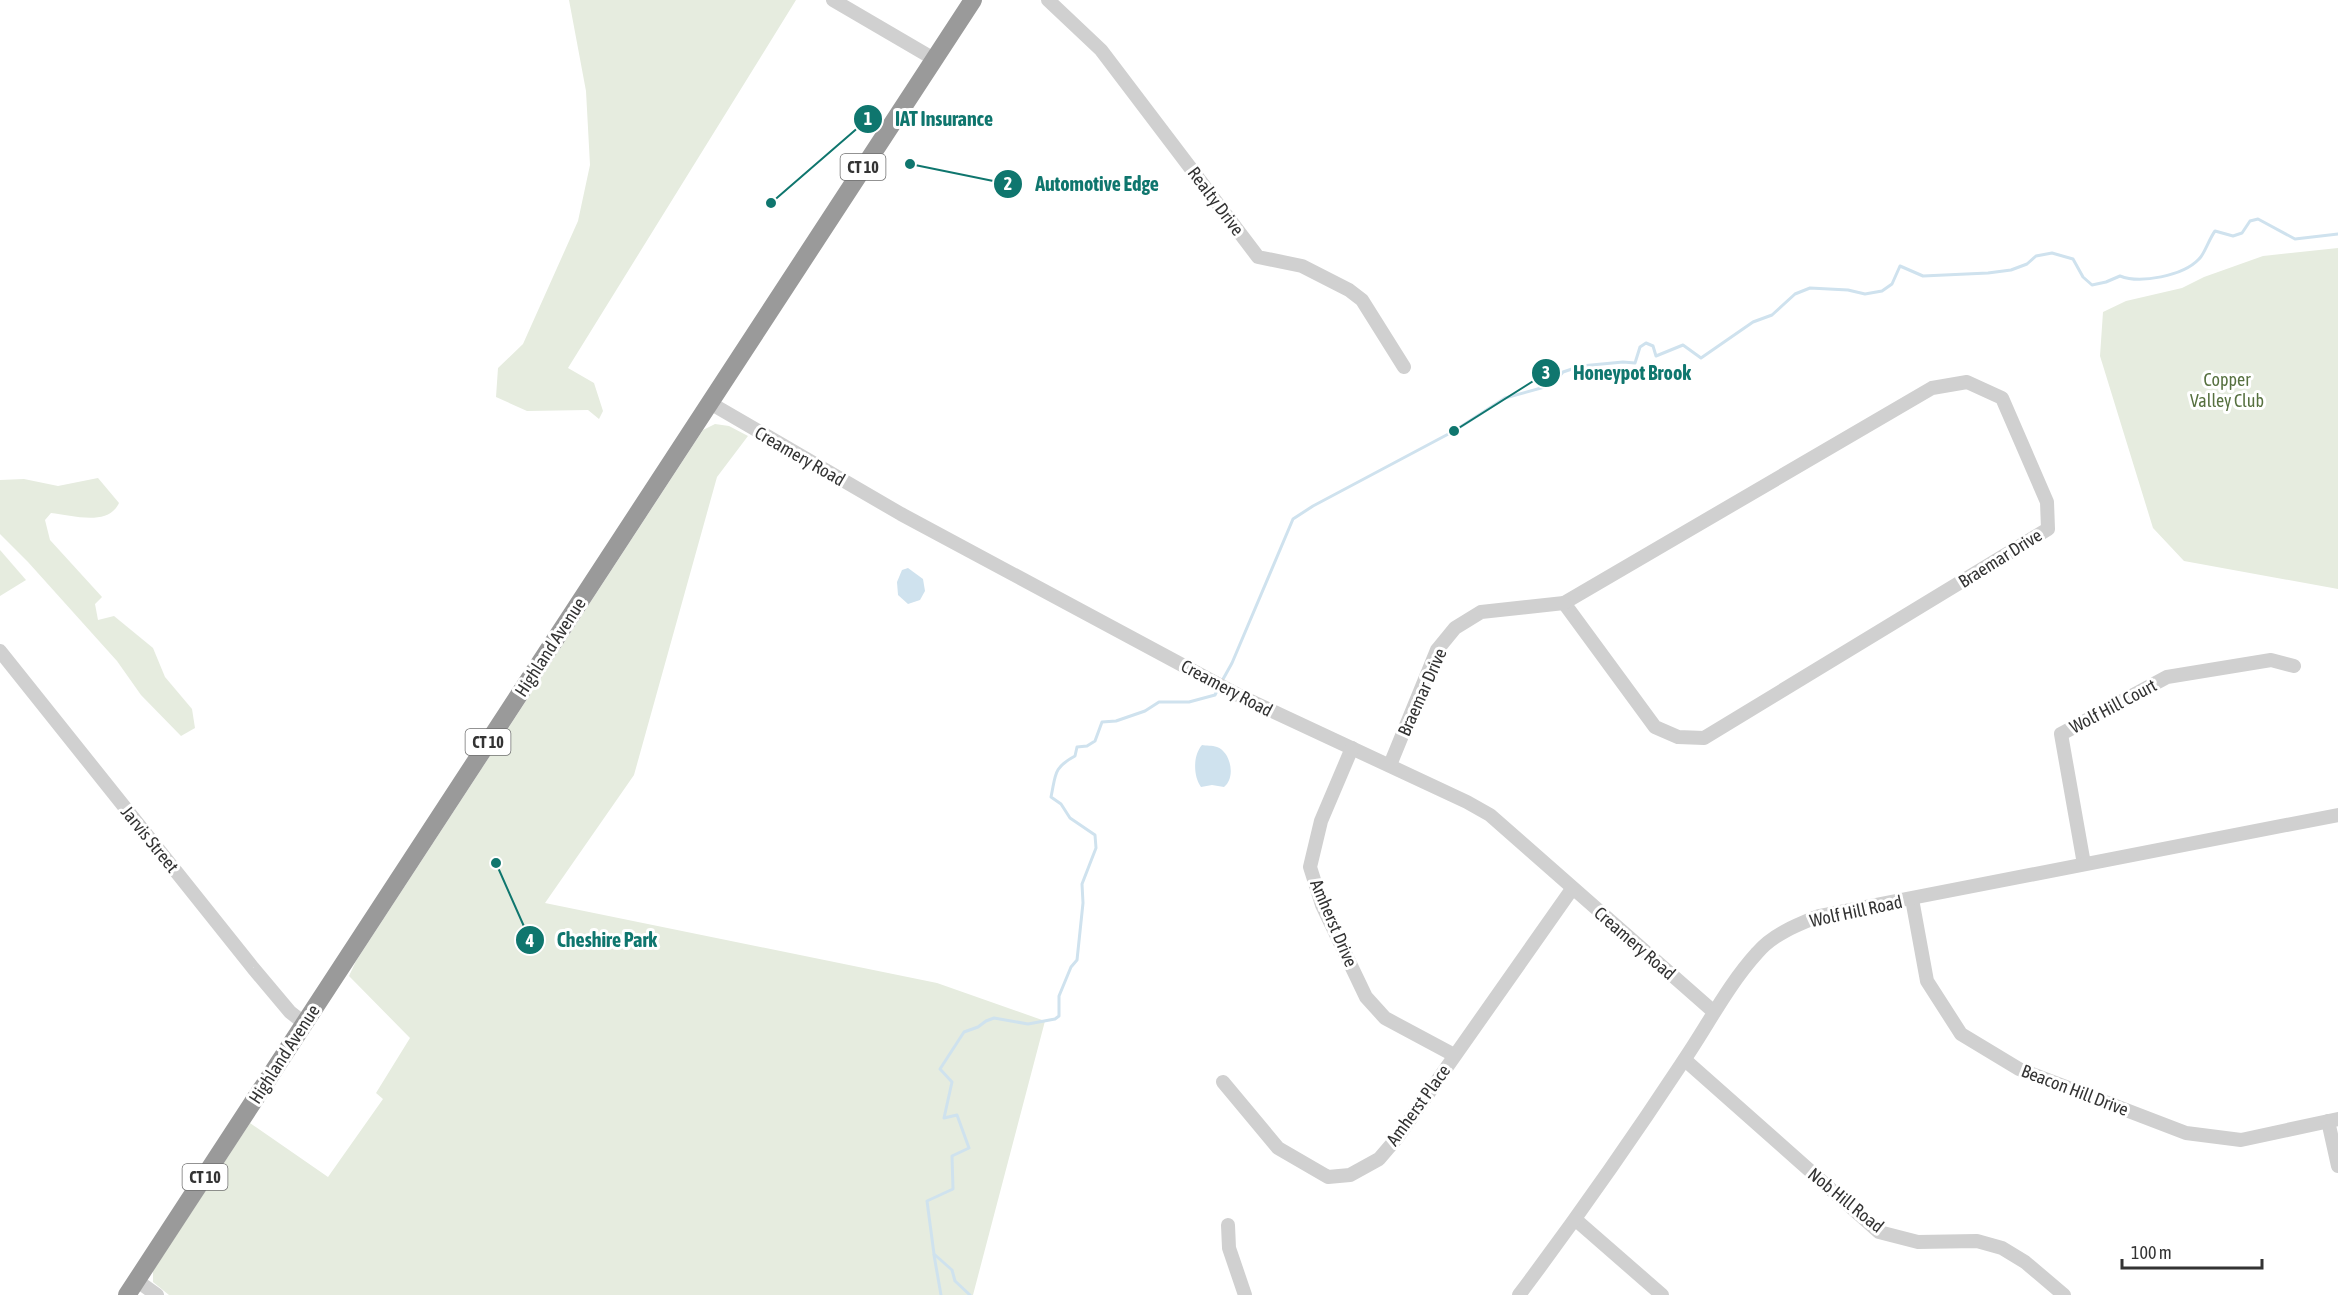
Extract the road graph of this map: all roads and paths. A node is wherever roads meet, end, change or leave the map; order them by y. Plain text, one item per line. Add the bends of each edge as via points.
1 (833, 0) edge
2 (973, 0) edge
3 (1048, 0) edge
4 (934, 59) junction
5 (1404, 367) dead end
6 (710, 403) junction
7 (1564, 603) junction
8 (0, 651) edge
9 (2294, 666) dead end
10 (1352, 748) junction
11 (1390, 765) junction
12 (2338, 815) edge
13 (2084, 864) junction
14 (1572, 889) junction
15 (1912, 899) junction
16 (1714, 1012) junction
17 (304, 1023) junction
18 (1454, 1055) junction
19 (1684, 1060) junction
20 (1223, 1082) dead end
21 (2333, 1120) edge
22 (2338, 1166) edge
23 (1576, 1220) junction
24 (1228, 1225) dead end
25 (131, 1287) edge
26 (157, 1295) edge
27 (1245, 1295) edge
28 (1519, 1295) edge
29 (1662, 1295) edge
30 (2064, 1295) edge

1 - 4 street
2 - 4 highway, Highland Avenue / CT 10
3 - 5 street, Realty Drive via 1101,50 1258,257 1302,266 1362,300
4 - 6 highway, Highland Avenue / CT 10
6 - 10 street, Creamery Road via 901,514 1230,691
6 - 17 highway, Highland Avenue / CT 10
7 - 7 street, Braemar Drive via 1932,388 1967,382 2002,398 2047,502 2048,529 1704,738 1678,737 1655,727
7 - 11 street, Braemar Drive via 1481,612 1455,628 1437,650
8 - 17 street, Jarvis Street via 261,977
9 - 13 street, Wolf Hill Court via 2271,660 2167,677 2061,734
10 - 11 street, Creamery Road
10 - 18 street, Amherst Drive via 1321,821 1310,867 1322,905 1366,997 1385,1018
11 - 14 street, Creamery Road via 1490,815
12 - 13 street, Wolf Hill Road
13 - 15 street, Wolf Hill Road
14 - 16 street, Creamery Road
14 - 18 street, Amherst Place
15 - 16 street, Wolf Hill Road via 1819,916 1781,932 1757,952
15 - 21 street, Beacon Hill Drive via 1927,981 1962,1034 2019,1069 2186,1133 2241,1140
16 - 19 street, Wolf Hill Road
17 - 25 highway, Highland Avenue / CT 10
18 - 20 street, Amherst Place via 1379,1159 1350,1175 1328,1177 1278,1148
19 - 23 street, Wolf Hill Road
19 - 30 street, Nob Hill Road via 1879,1232 1918,1242 1977,1240 2002,1248
21 - 22 street
23 - 28 street, Wolf Hill Road
23 - 29 street
24 - 27 street via 1229,1248
25 - 26 street

